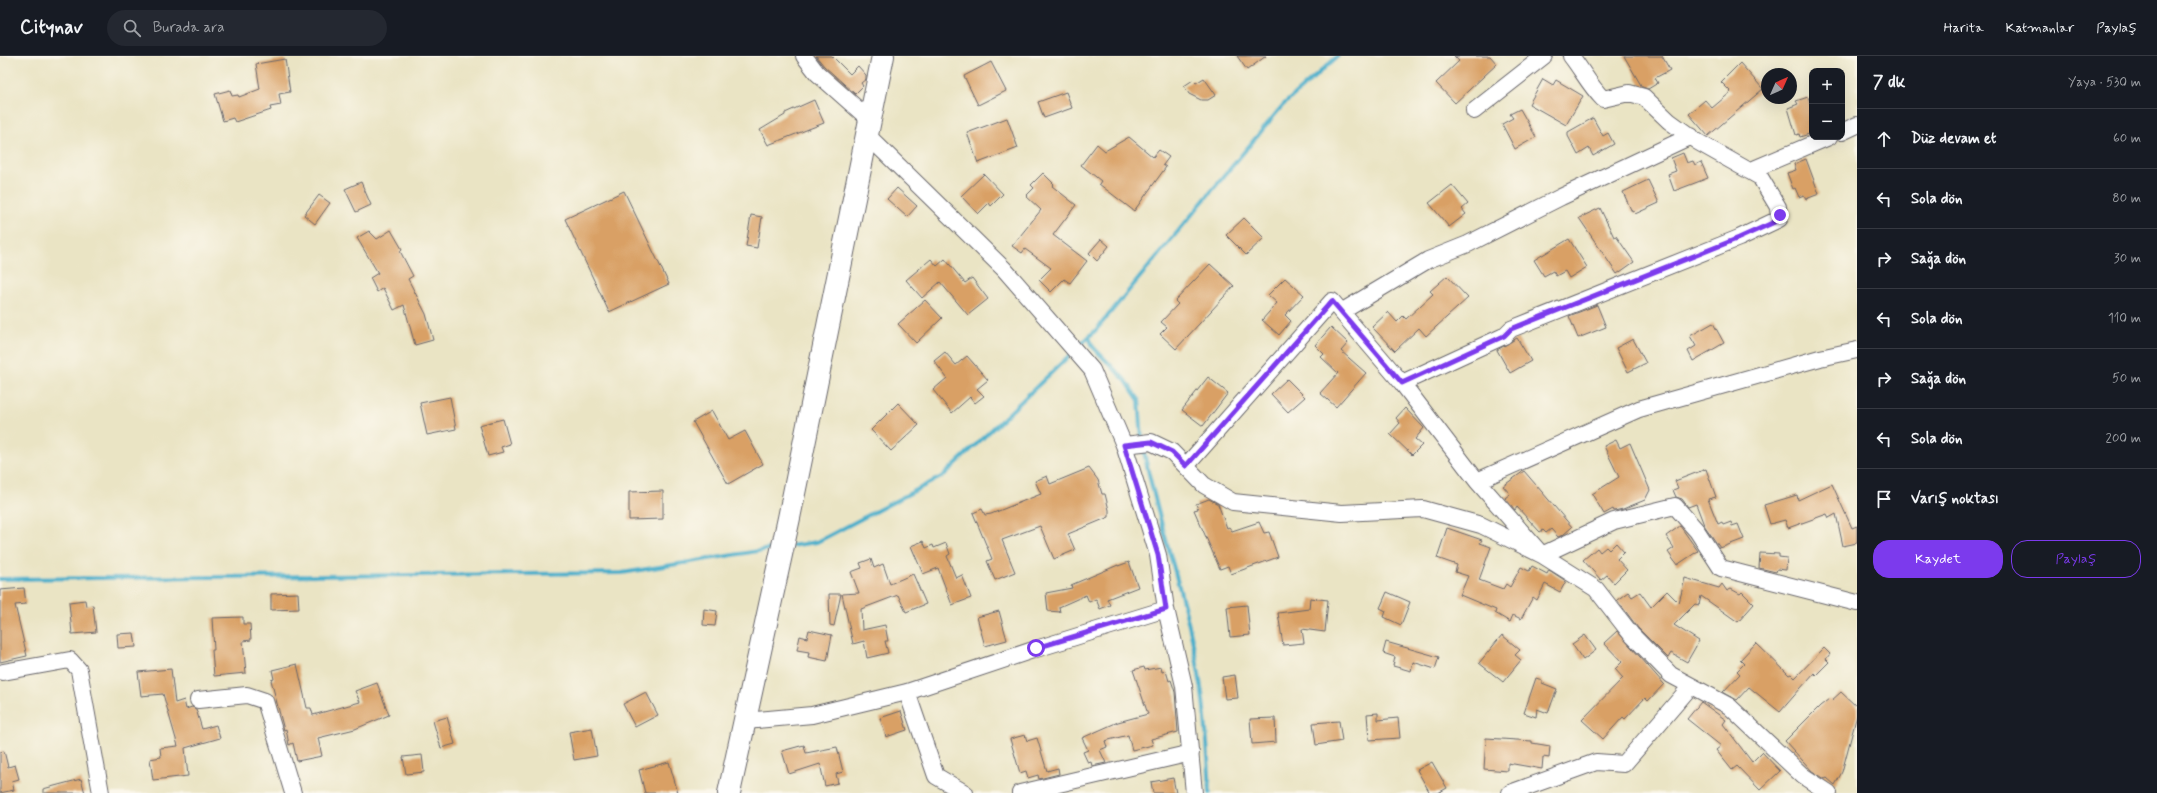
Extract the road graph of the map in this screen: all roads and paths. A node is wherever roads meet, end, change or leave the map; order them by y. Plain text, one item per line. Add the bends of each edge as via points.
1 (804, 56) edge
2 (883, 56) edge
3 (1544, 56) edge
4 (1571, 56) edge
5 (1474, 111) dead end
6 (1857, 125) edge
7 (868, 128) junction
8 (1845, 131) edge
9 (1691, 136) junction
10 (1822, 140) edge
11 (1749, 171) junction
12 (1341, 312) junction
13 (1857, 350) edge
14 (1402, 383) junction
15 (1129, 444) junction
16 (1186, 466) junction
17 (1477, 481) junction
18 (1542, 555) junction
19 (1857, 603) edge
20 (1166, 609) junction
21 (3, 672) dead end
22 (1691, 686) junction
23 (907, 692) junction
24 (198, 700) dead end
25 (745, 721) junction
26 (1191, 752) junction
27 (101, 793) edge
28 (293, 793) edge
29 (729, 793) edge
30 (965, 793) edge
31 (1020, 793) edge
32 (1194, 793) edge
33 (1510, 793) edge
34 (1829, 793) edge

1 - 7 street
2 - 7 main road
3 - 5 street
4 - 9 street via 1604,99 1629,93 1644,96 1669,121
6 - 8 street
7 - 15 street via 1004,269 1092,370
7 - 25 main road
9 - 11 street
9 - 12 street via 1561,196 1468,244 1428,260
10 - 11 street
11 - 14 street via 1760,177 1778,207 1779,220 1511,329 1504,336
12 - 14 street
12 - 16 street via 1332,301
13 - 17 street via 1639,409
14 - 17 street
15 - 16 street via 1151,442 1172,452
15 - 20 street via 1158,555
16 - 18 street via 1204,485 1233,502 1342,514 1423,510 1481,525
17 - 18 street
18 - 19 street via 1614,521 1675,506 1697,531 1721,568
18 - 22 street via 1596,589 1630,634 1671,675
20 - 23 street via 1036,648
20 - 26 street via 1184,686
21 - 27 street via 70,660 79,670
22 - 33 street via 1624,764 1596,762
22 - 34 street via 1729,706 1803,776
23 - 25 street via 812,715
23 - 30 street via 936,776
24 - 28 street via 247,695 264,701
25 - 29 main road
26 - 31 street
26 - 32 street

